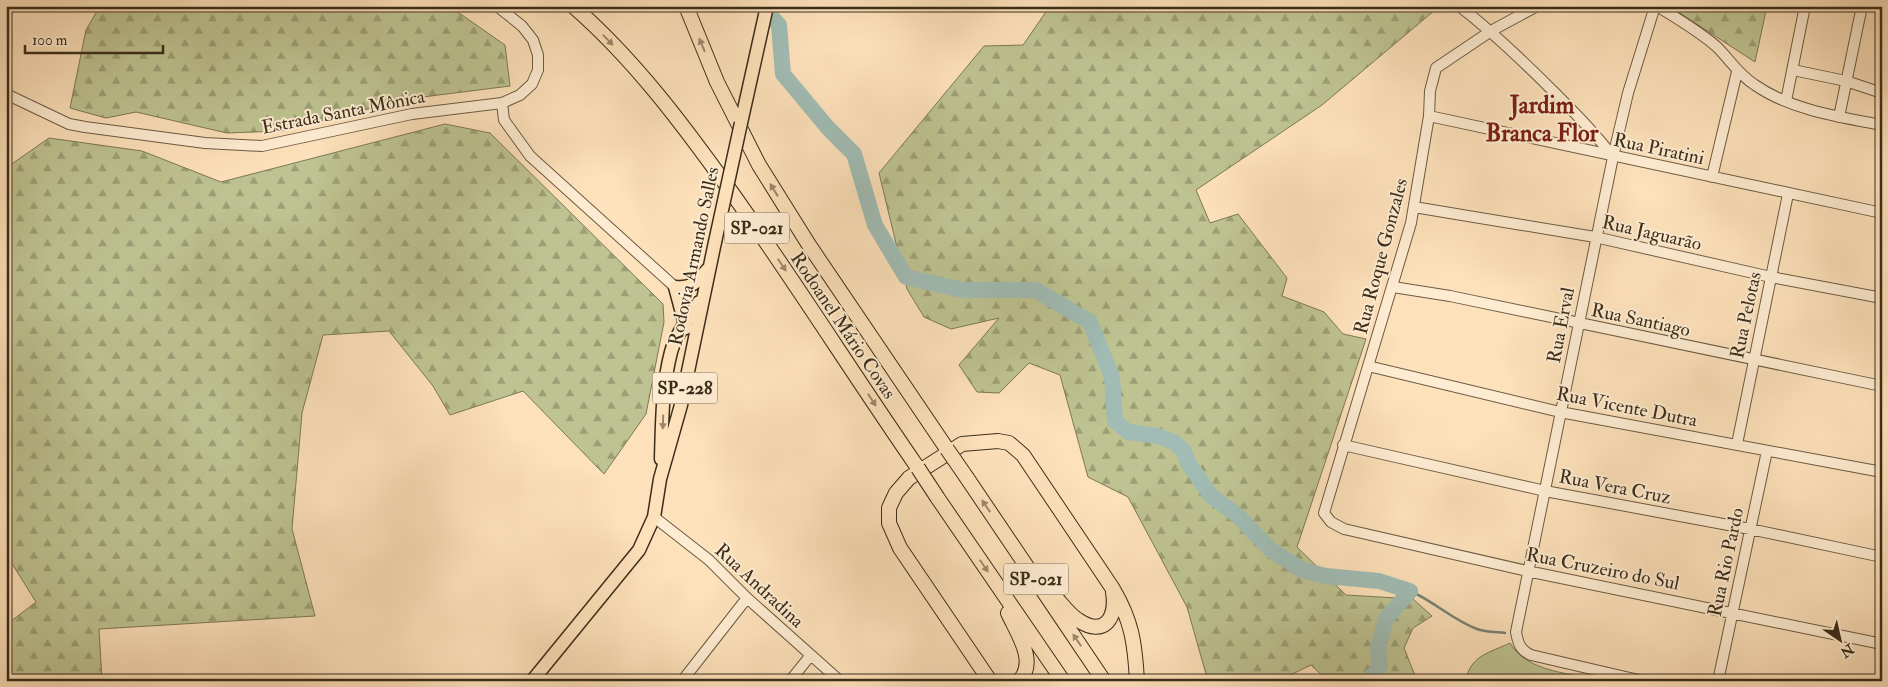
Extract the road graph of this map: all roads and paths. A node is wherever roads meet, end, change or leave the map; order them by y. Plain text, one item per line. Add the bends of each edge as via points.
1 (497, 6) edge
2 (573, 6) edge
3 (686, 6) edge
4 (767, 6) edge
5 (1459, 6) edge
6 (1537, 6) edge
7 (1656, 6) edge
8 (1805, 6) edge
9 (1862, 6) edge
10 (1491, 31) junction
11 (1793, 70) junction
12 (1737, 72) junction
13 (1846, 81) junction
14 (1882, 93) edge
15 (6, 94) edge
16 (1786, 101) junction
17 (502, 103) junction
18 (1429, 116) junction
19 (1838, 116) junction
20 (1882, 125) edge
21 (1613, 157) junction
22 (1712, 177) junction
23 (1788, 194) junction
24 (1414, 207) junction
25 (1882, 213) edge
26 (1596, 237) junction
27 (710, 267) junction
28 (1771, 277) junction
29 (675, 287) junction
30 (1392, 287) junction
31 (704, 292) junction
32 (687, 298) junction
33 (1882, 298) edge
34 (694, 310) junction
35 (685, 324) junction
36 (1579, 324) junction
37 (693, 346) junction
38 (1753, 360) junction
39 (1368, 366) junction
40 (1882, 386) edge
41 (1560, 412) junction
42 (1737, 444) junction
43 (1343, 445) junction
44 (1767, 451) junction
45 (1882, 472) edge
46 (660, 479) junction
47 (1544, 491) junction
48 (1324, 512) joint
49 (654, 517) junction
50 (1750, 529) junction
51 (1882, 557) edge
52 (1527, 571) junction
53 (1030, 572) junction
54 (995, 583) junction
55 (1113, 588) junction
56 (747, 598) junction
57 (1732, 612) junction
58 (1882, 644) edge
59 (810, 656) junction
60 (980, 668) junction
61 (533, 680) edge
62 (682, 681) edge
63 (790, 681) edge
64 (840, 681) edge
65 (990, 681) edge
66 (999, 681) edge
67 (1019, 681) edge
68 (1063, 681) edge
69 (1104, 681) edge
70 (1137, 681) edge
71 (1643, 681) edge
72 (1718, 681) edge

1 - 17 street, Estrada Santa Mônica via 522,26 533,40 538,55 538,70 532,84
2 -> 54 highway, Rodoanel Mário Covas / SP-021, bridge via 644,77 699,147 751,219
53 -> 3 highway, Rodoanel Mário Covas / SP-021, bridge via 808,245 759,166 721,90
4 - 27 main road, Rodovia Armando Salles / SP-228, bridge
5 - 10 street
6 - 10 street, Rua Roque Gonzales
7 - 12 street via 1699,32 1718,48
7 - 21 street, Rua Erval via 1628,93
8 - 11 street
9 - 13 street
10 - 18 street, Rua Roque Gonzales via 1436,68 1430,91
10 - 21 street via 1581,119
11 - 13 street
11 - 16 street
12 - 16 street via 1754,85
12 - 22 street
13 - 14 street
13 - 19 street
15 - 17 street, Estrada Santa Mônica via 69,124 205,143 262,146 412,114
16 - 19 street
17 - 29 street via 504,120 530,156
18 - 21 street, Rua Piratini
18 - 24 street, Rua Roque Gonzales
19 - 20 street
21 - 22 street, Rua Piratini
21 - 26 street, Rua Erval
22 - 23 street, Rua Piratini
23 - 25 street, Rua Piratini
23 - 28 street, Rua Pelotas
24 - 26 street, Rua Jaguarão
24 - 30 street, Rua Roque Gonzales
26 - 28 street, Rua Jaguarão
26 - 36 street, Rua Erval
27 - 29 main road via 693,285
27 - 31 main road, Rodovia Armando Salles / SP-228
28 - 33 street, Rua Jaguarão
28 - 38 street, Rua Pelotas
29 - 32 main road
29 - 35 main road
30 - 36 street, Rua Santiago
30 - 39 street, Rua Roque Gonzales
31 - 32 main road via 694,299
31 - 34 main road
31 - 37 main road, Rodovia Armando Salles / SP-228
32 - 34 main road
34 - 35 main road
34 - 37 main road
35 - 37 main road
35 -> 46 main road via 671,351 663,402
36 - 38 street, Rua Santiago
36 - 41 street, Rua Erval
37 - 46 main road, Rodovia Armando Salles / SP-228 via 681,405
38 - 40 street, Rua Santiago
38 - 42 street, Rua Pelotas
39 - 41 street, Rua Vicente Dutra
39 - 43 street, Rua Roque Gonzales
41 - 42 street, Rua Vicente Dutra
41 - 47 street, Rua Erval
42 - 44 street, Rua Vicente Dutra
43 - 47 street, Rua Vera Cruz
43 - 48 street, Rua Roque Gonzales
44 - 45 street, Rua Vicente Dutra
44 - 50 street, Rua Rio Pardo
46 - 49 main road, Rodovia Armando Salles / SP-228
47 - 50 street, Rua Vera Cruz
47 - 52 street, Rua Erval
48 - 52 street, Rua Cruzeiro do Sul via 1331,522 1344,529
49 - 56 street, Rua Andradina via 709,560
49 - 61 main road, Rodovia Armando Salles / SP-228 via 639,550
50 - 51 street, Rua Vera Cruz
50 - 57 street, Rua Rio Pardo
52 - 57 street, Rua Cruzeiro do Sul
52 - 71 street, Rua Erval via 1516,632 1523,652
53 - 55 highway via 1087,626 1097,627 1112,617 1115,605
69 -> 53 highway, Rodoanel Mário Covas / SP-021
54 - 67 highway via 1025,650 1028,665 1026,674
54 - 68 highway, Rodoanel Mário Covas / SP-021
55 - 60 highway via 1023,455 1009,443 998,441 962,444 909,478 892,501 889,523 900,548
55 - 70 highway via 1132,632
56 - 59 street, Rua Andradina
56 - 62 street
57 - 58 street, Rua Cruzeiro do Sul
57 - 72 street, Rua Rio Pardo
59 - 63 street
59 - 64 street, Rua Andradina
60 - 65 highway
60 - 66 highway

